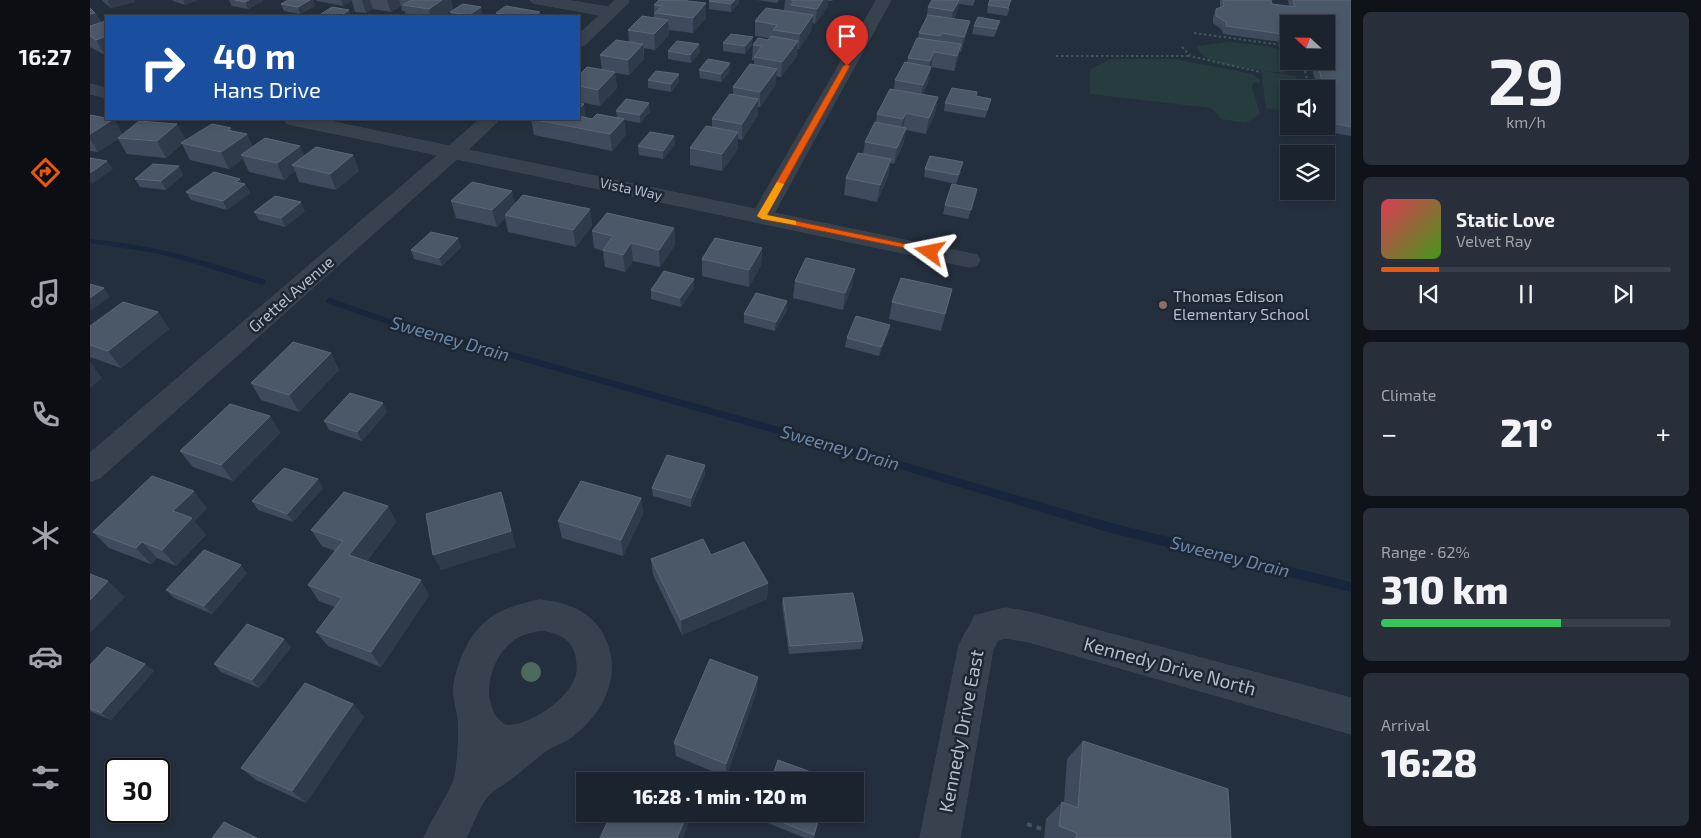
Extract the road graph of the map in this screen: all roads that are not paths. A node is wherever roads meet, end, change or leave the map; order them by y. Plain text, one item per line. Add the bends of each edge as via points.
1 (538, 0) edge
2 (624, 0) edge
3 (884, 0) edge
4 (612, 12) junction
5 (580, 41) edge
6 (90, 89) edge
7 (105, 93) edge
8 (298, 120) edge
9 (490, 120) edge
10 (454, 152) junction
11 (762, 216) junction
12 (969, 260) dead end
13 (90, 470) edge
14 (988, 627) joint
15 (1351, 716) edge
16 (476, 720) junction
17 (532, 739) junction
18 (473, 784) junction
19 (444, 838) edge
20 (940, 838) edge

1 - 4 street
2 - 4 street
3 - 11 street
4 - 5 street
6 - 7 street
8 - 10 street, Vista Way
9 - 10 street, Grettel Avenue
10 - 11 street, Vista Way
10 - 13 street, Grettel Avenue
11 - 12 street, Vista Way
14 - 15 street, Kennedy Drive North via 1006,623 1029,627
14 - 20 street, Kennedy Drive East via 976,645
16 - 17 street via 486,735 498,744 513,745
16 - 17 street via 472,679 476,661 485,644 500,629 519,619 540,615 559,617 576,625 588,639 594,656 594,676 585,696 571,713
16 - 18 street
17 - 18 street
18 - 19 street

